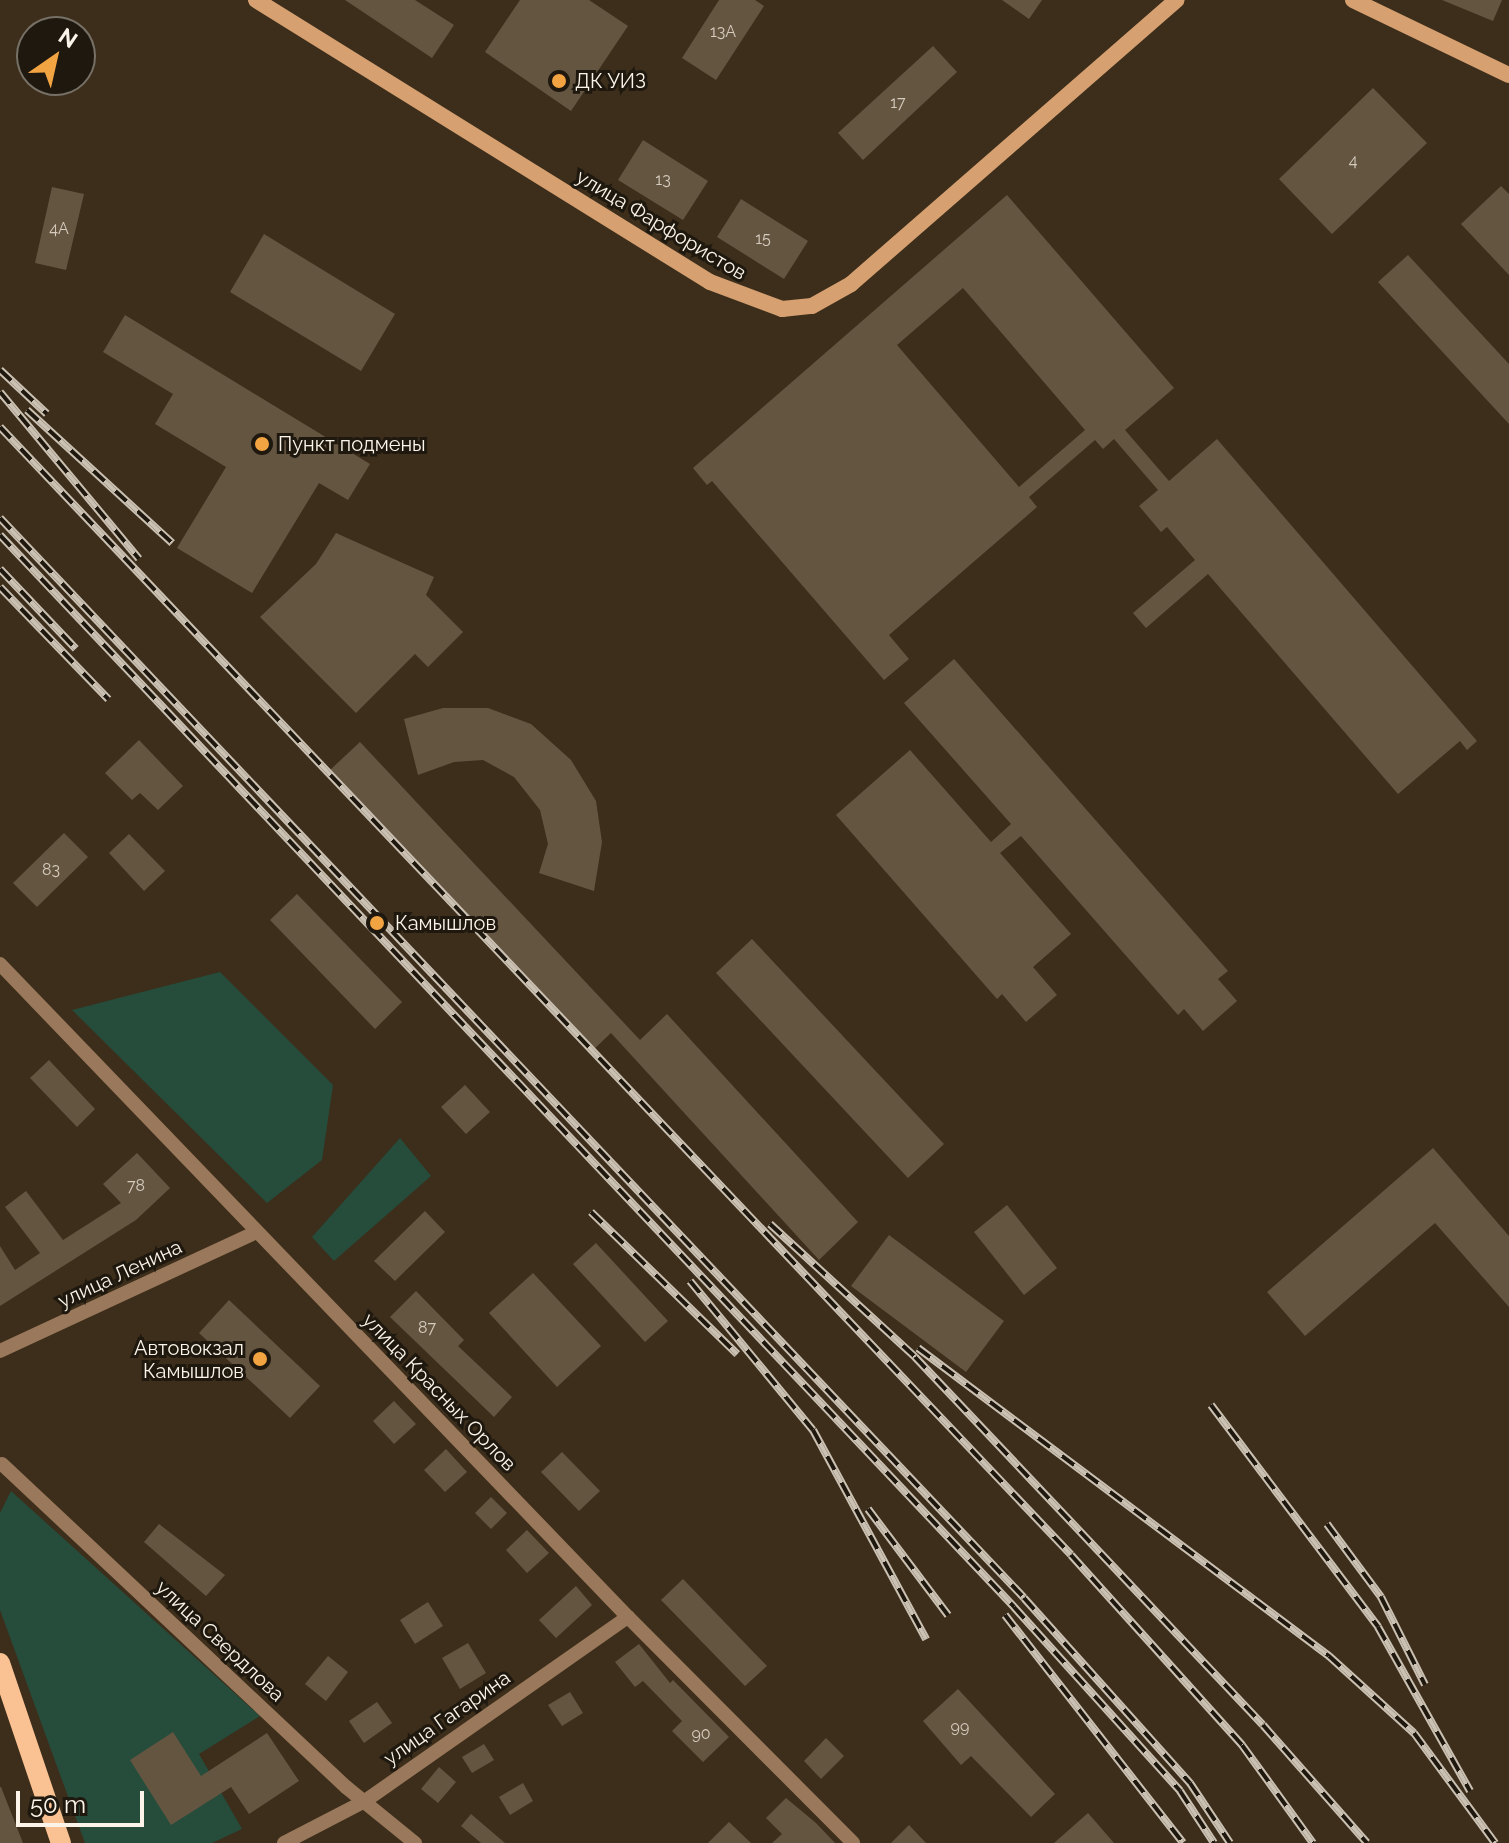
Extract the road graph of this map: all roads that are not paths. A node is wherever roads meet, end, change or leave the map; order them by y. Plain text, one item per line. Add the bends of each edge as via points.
1 (256, 0) edge
2 (1177, 0) edge
3 (1353, 0) edge
4 (1509, 75) edge
5 (0, 964) edge
6 (256, 1232) junction
7 (0, 1351) edge
8 (2, 1464) dead end
9 (628, 1617) junction
10 (0, 1663) edge
11 (365, 1801) junction
12 (61, 1843) edge
13 (284, 1843) edge
14 (415, 1843) edge
15 (853, 1843) edge

1 - 2 street, улица Фарфористов via 710,282 782,309 812,306 851,284
3 - 4 street
5 - 6 street, улица Красных Орлов
6 - 7 street, улица Ленина
6 - 9 street, улица Красных Орлов
8 - 11 street, улица Свердлова
9 - 11 street, улица Гагарина
9 - 15 street, улица Красных Орлов
10 - 12 main road
11 - 13 street, улица Гагарина
11 - 14 street, улица Свердлова

